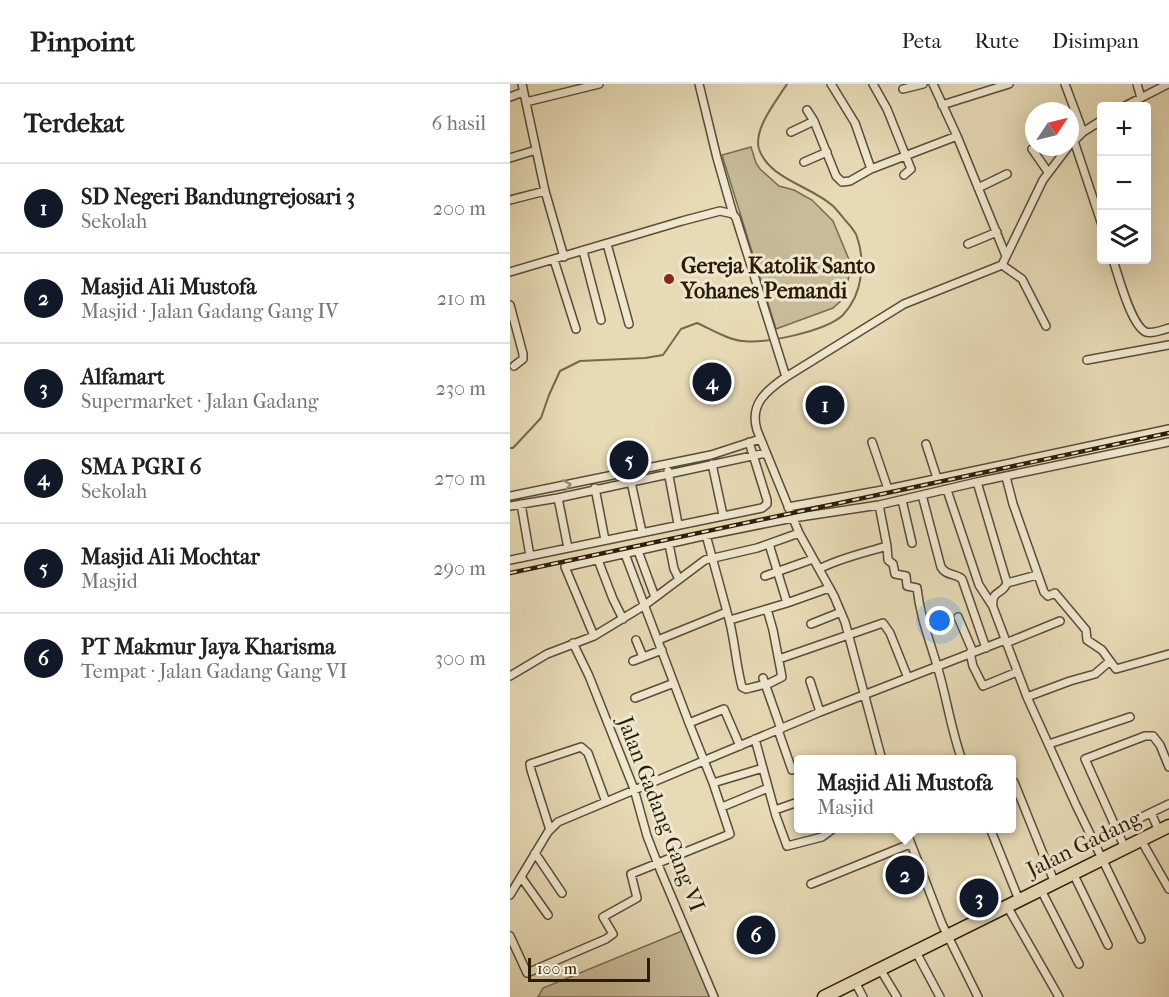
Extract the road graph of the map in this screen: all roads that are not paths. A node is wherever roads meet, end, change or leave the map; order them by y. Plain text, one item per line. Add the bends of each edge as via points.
1 (522, 84) edge
2 (599, 84) edge
3 (699, 84) edge
4 (831, 84) edge
5 (873, 84) edge
6 (923, 84) edge
7 (933, 84) edge
8 (1008, 84) edge
9 (1065, 84) edge
10 (1137, 84) edge
11 (1168, 84) edge
12 (903, 89) dead end
13 (523, 93) junction
14 (510, 97) edge
15 (1141, 98) junction
16 (526, 102) junction
17 (1133, 102) edge
18 (942, 105) junction
19 (807, 110) dead end
20 (814, 121) junction
21 (1097, 123) edge
22 (791, 132) dead end
23 (1083, 132) junction
24 (957, 136) junction
25 (1079, 136) edge
26 (536, 150) junction
27 (827, 152) junction
28 (906, 155) junction
29 (1037, 156) edge
30 (1061, 156) edge
31 (1075, 156) edge
32 (510, 158) edge
33 (804, 162) dead end
34 (872, 169) junction
35 (1048, 172) junction
36 (1007, 174) dead end
37 (904, 175) dead end
38 (978, 188) junction
39 (546, 190) junction
40 (510, 200) edge
41 (733, 214) junction
42 (1097, 215) edge
43 (997, 232) junction
44 (608, 244) junction
45 (968, 244) dead end
46 (583, 251) junction
47 (1006, 256) junction
48 (564, 257) junction
49 (554, 260) junction
50 (1114, 264) edge
51 (1002, 266) junction
52 (510, 272) edge
53 (510, 305) edge
54 (601, 320) dead end
55 (629, 324) dead end
56 (1046, 326) dead end
57 (1169, 328) edge
58 (576, 329) dead end
59 (1169, 345) edge
60 (1088, 360) dead end
61 (514, 366) dead end
62 (786, 377) junction
63 (1169, 429) edge
64 (760, 439) junction
65 (749, 442) junction
66 (872, 442) dead end
67 (1169, 442) edge
68 (926, 444) dead end
69 (766, 453) junction
70 (711, 455) junction
71 (754, 455) junction
72 (666, 465) junction
73 (713, 466) junction
74 (668, 474) junction
75 (1006, 477) junction
76 (936, 478) junction
77 (593, 480) junction
78 (631, 482) junction
79 (977, 482) junction
80 (888, 489) junction
81 (595, 490) junction
82 (947, 490) junction
83 (922, 495) junction
84 (510, 496) edge
85 (558, 498) junction
86 (902, 500) junction
87 (521, 504) junction
88 (879, 505) junction
89 (510, 506) edge
90 (788, 507) junction
91 (723, 515) junction
92 (793, 518) junction
93 (678, 524) junction
94 (642, 532) junction
95 (799, 532) junction
96 (706, 535) junction
97 (605, 540) junction
98 (912, 543) dead end
99 (669, 544) junction
100 (769, 544) junction
101 (887, 546) junction
102 (568, 548) junction
103 (638, 551) junction
104 (626, 554) junction
105 (530, 556) junction
106 (711, 558) junction
107 (813, 559) junction
108 (510, 560) edge
109 (598, 560) junction
110 (819, 569) junction
111 (778, 573) junction
112 (1037, 575) junction
113 (765, 576) dead end
114 (679, 579) junction
115 (1007, 583) junction
116 (829, 588) junction
117 (656, 597) junction
118 (787, 603) junction
119 (645, 605) junction
120 (993, 607) junction
121 (767, 609) junction
122 (727, 612) junction
123 (841, 612) junction
124 (958, 617) dead end
125 (623, 619) junction
126 (730, 620) junction
127 (1060, 621) dead end
128 (810, 624) dead end
129 (849, 635) junction
130 (594, 636) junction
131 (636, 640) dead end
132 (658, 640) junction
133 (1006, 641) junction
134 (573, 643) junction
135 (986, 648) junction
136 (662, 650) junction
137 (971, 653) junction
138 (1169, 654) edge
139 (643, 657) junction
140 (779, 659) junction
141 (633, 661) dead end
142 (1110, 661) junction
143 (938, 666) junction
144 (1017, 672) junction
145 (510, 675) edge
146 (908, 678) junction
147 (764, 680) junction
148 (810, 681) dead end
149 (674, 683) junction
150 (864, 695) junction
151 (1027, 697) junction
152 (635, 698) dead end
153 (820, 712) junction
154 (1130, 717) dead end
155 (689, 723) junction
156 (780, 729) junction
157 (755, 739) junction
158 (1049, 744) junction
159 (740, 746) junction
160 (881, 755) edge
161 (960, 755) edge
162 (704, 761) junction
163 (1169, 767) edge
164 (763, 768) junction
165 (792, 770) dead end
166 (713, 783) junction
167 (1016, 787) edge
168 (768, 788) junction
169 (634, 789) junction
170 (606, 802) junction
171 (794, 803) edge
172 (1169, 804) edge
173 (722, 807) junction
174 (775, 810) junction
175 (1150, 813) junction
176 (1164, 829) edge
177 (550, 830) junction
178 (1117, 830) junction
179 (828, 833) edge
180 (907, 833) edge
181 (992, 833) edge
182 (1141, 840) junction
183 (910, 844) junction
184 (1125, 848) junction
185 (535, 854) junction
186 (1102, 858) junction
187 (657, 863) junction
188 (1073, 873) junction
189 (521, 877) junction
190 (1054, 881) junction
191 (811, 884) dead end
192 (1040, 888) junction
193 (1169, 889) edge
194 (562, 894) dead end
195 (510, 895) edge
196 (1019, 900) junction
197 (1007, 906) junction
198 (548, 915) dead end
199 (510, 936) edge
200 (948, 936) junction
201 (1141, 939) dead end
202 (1108, 945) dead end
203 (916, 952) junction
204 (1079, 964) dead end
205 (880, 969) junction
206 (855, 982) junction
207 (714, 997) edge
208 (824, 997) edge
209 (863, 997) edge
210 (897, 997) edge
211 (940, 997) edge
212 (978, 997) edge
213 (1059, 997) edge

1 - 13 street
2 - 16 street
3 - 41 street
4 - 34 street via 855,123
5 - 28 street
6 - 12 street
7 - 18 street
8 - 18 street
9 - 23 street
10 - 15 street
11 - 15 street
13 - 14 street
13 - 16 street
15 - 17 street
16 - 26 street
18 - 24 street
19 - 20 street
20 - 22 street
20 - 27 street
21 - 23 street
23 - 25 street
24 - 28 street
24 - 38 street
26 - 32 street
26 - 39 street
27 - 33 street
27 - 34 street via 842,182
28 - 34 street
28 - 37 street via 912,170
29 - 35 street
30 - 35 street
31 - 42 street
35 - 47 street
36 - 38 street
38 - 43 street
39 - 40 street
39 - 48 street
41 - 44 street via 720,211
41 - 62 street
43 - 45 street
43 - 47 street
44 - 46 street
44 - 55 street
46 - 48 street
46 - 54 street
47 - 51 street
48 - 49 street
49 - 52 street
49 - 58 street
50 - 57 street via 1139,327 1146,332
51 - 56 street via 1022,279
51 - 62 street via 904,304
53 - 61 street via 523,354
59 - 60 street
62 - 64 street via 770,388 756,407 754,423
63 - 76 street
64 - 65 street
64 - 69 street
65 - 70 street
65 - 71 street
66 - 80 street
67 - 75 street
68 - 76 street
69 - 71 street
69 - 90 street
70 - 72 street
70 - 73 street
71 - 73 street
71 - 91 street via 767,504
72 - 74 street
72 - 77 street
73 - 74 street
73 - 91 street
74 - 78 street
74 - 93 street
75 - 79 street
75 - 112 street
76 - 80 street
77 - 81 street
84 -> 77 street
78 - 81 street
78 - 94 street
79 - 82 street
79 - 115 street
80 - 90 street
81 - 85 street
81 - 97 street
82 - 83 street
82 - 120 street via 979,585
83 - 86 street
83 - 135 street via 941,567 945,573 962,579
85 - 87 street
85 - 102 street
86 - 88 street
86 - 98 street
87 - 89 street
87 - 105 street
88 - 92 street
88 - 101 street
90 - 92 street
91 - 93 street
92 - 95 street
92 - 96 street
93 - 94 street
94 - 97 street
95 - 100 street
95 - 107 street
96 - 99 street
96 - 106 street
97 - 102 street
99 - 103 street
99 - 114 street
100 - 106 street
100 - 111 street
101 - 110 street via 839,559
101 - 143 street via 895,574 906,576 907,586 917,588 922,619
102 - 105 street
103 - 104 street
103 - 117 street
104 - 109 street
104 - 119 street
105 - 108 street
106 - 114 street
106 - 122 street
107 - 110 street
107 - 111 street
109 - 125 street
109 - 130 street via 565,567
110 - 116 street
111 - 113 street
111 - 118 street
112 - 115 street
112 - 142 street via 1044,592 1060,597 1086,630 1087,640
114 - 117 street
115 - 120 street via 992,597
116 - 118 street
116 - 123 street
117 - 119 street
118 - 121 street
119 - 125 street
119 - 132 street
120 - 133 street
121 - 126 street
121 - 140 street
122 - 126 street
122 - 132 street
123 - 128 street
123 - 129 street
124 - 137 street
125 - 130 street
126 - 147 street via 742,687 746,689
127 - 133 street
129 - 140 street
129 - 146 street via 883,623
129 - 150 street
130 - 134 street
131 - 139 street
132 - 136 street
133 - 135 street
133 - 144 street
134 - 145 street
134 - 169 street, Jalan Gadang Gang VI
135 - 137 street
136 - 139 street
136 - 149 street
137 - 143 street
137 - 144 street via 977,676 985,687
138 - 142 street via 1116,669
139 - 141 street
140 - 147 street via 783,676 770,683
142 - 151 street via 1095,674
143 - 146 street
143 - 161 street
144 - 151 street
146 - 150 street
147 - 156 street
148 - 153 street
149 - 152 street
149 - 155 street
150 - 153 street
150 - 160 street
151 - 158 street
153 - 156 street
154 - 158 street
155 - 159 street via 723,706
155 - 162 street
156 - 157 street
156 - 165 street
157 - 159 street
157 - 164 street
158 - 186 street
159 - 162 street
162 - 166 street
162 - 169 street
163 - 178 street via 1153,736 1085,759
164 - 166 street
164 - 168 street
166 - 173 street
167 - 190 street
168 - 173 street
168 - 174 street
169 - 170 street
169 - 187 street, Jalan Gadang Gang VI
170 - 177 street via 558,822
170 - 177 street via 588,753 581,747 531,764
171 - 174 street
172 - 175 street
173 - 187 street via 730,834
174 - 179 street via 788,846
175 - 176 street
175 - 178 street
176 - 182 highway, Jalan Gadang
177 - 185 street
178 - 184 street
180 - 183 street
181 - 196 street
182 - 184 highway, Jalan Gadang
182 - 193 street
183 - 191 street
183 - 200 street
184 - 186 highway, Jalan Gadang
185 - 189 street
185 - 194 street
186 - 188 highway, Jalan Gadang
186 - 201 street
187 - 199 street via 631,874 637,898 603,917 613,934 606,939 527,973
187 - 207 street, Jalan Gadang Gang VI
188 - 190 highway, Jalan Gadang
188 - 202 street
189 - 195 street
189 - 198 street
190 - 192 highway, Jalan Gadang
192 - 196 highway, Jalan Gadang
192 - 204 street
196 - 197 highway, Jalan Gadang
197 - 200 highway, Jalan Gadang
197 - 213 street
200 - 203 highway, Jalan Gadang
200 - 212 street
203 - 205 highway, Jalan Gadang
203 - 211 street
205 - 206 highway, Jalan Gadang
205 - 210 street
206 - 208 highway, Jalan Gadang
206 - 209 street

